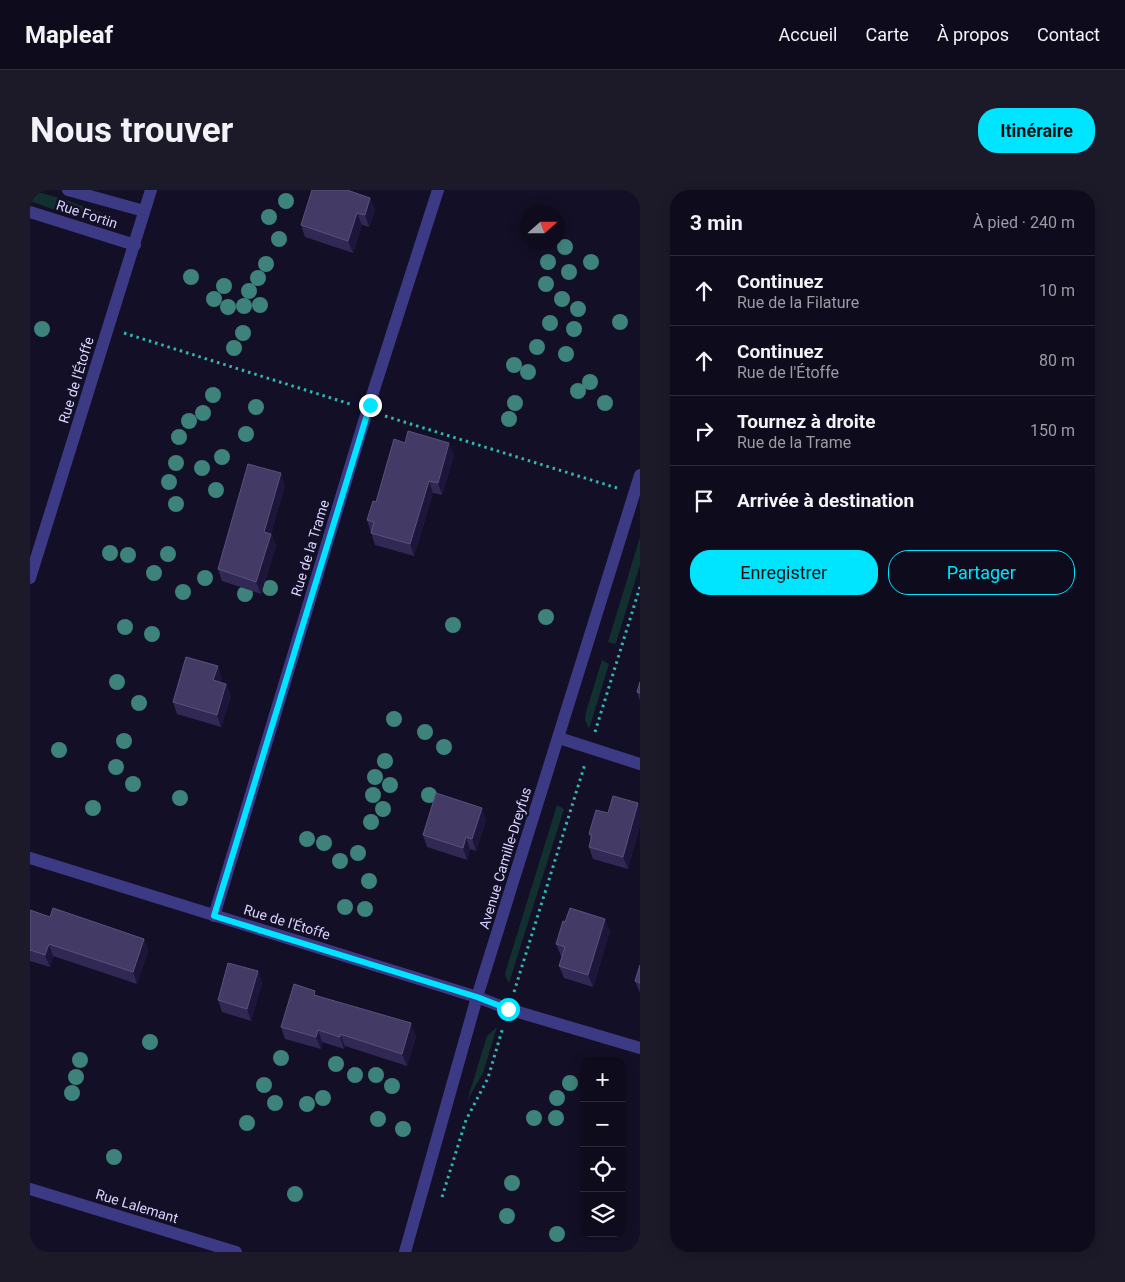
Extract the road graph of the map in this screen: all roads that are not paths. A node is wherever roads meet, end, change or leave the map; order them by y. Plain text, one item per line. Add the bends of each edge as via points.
1 (68, 190) edge
2 (151, 190) edge
3 (438, 190) edge
4 (144, 211) junction
5 (30, 212) edge
6 (135, 245) junction
7 (640, 475) edge
8 (30, 578) edge
9 (559, 738) junction
10 (640, 764) edge
11 (30, 858) edge
12 (214, 916) junction
13 (477, 997) junction
14 (640, 1048) edge
15 (30, 1189) edge
16 (236, 1252) edge
17 (405, 1252) edge

1 - 4 street, Rue Fortin
2 - 4 street, Rue de l'Étoffe
3 - 12 street, Rue de la Trame
4 - 6 street, Rue de l'Étoffe
5 - 6 street, Rue Fortin
6 - 8 street, Rue de l'Étoffe
7 - 9 street, Avenue Camille-Dreyfus
9 - 10 street
9 - 13 street, Avenue Camille-Dreyfus
11 - 12 street, Rue de l'Étoffe
12 - 13 street, Rue de l'Étoffe
13 - 14 street, Rue de l'Étoffe
13 - 17 street, Avenue Camille-Dreyfus
15 - 16 street, Rue Lalemant

